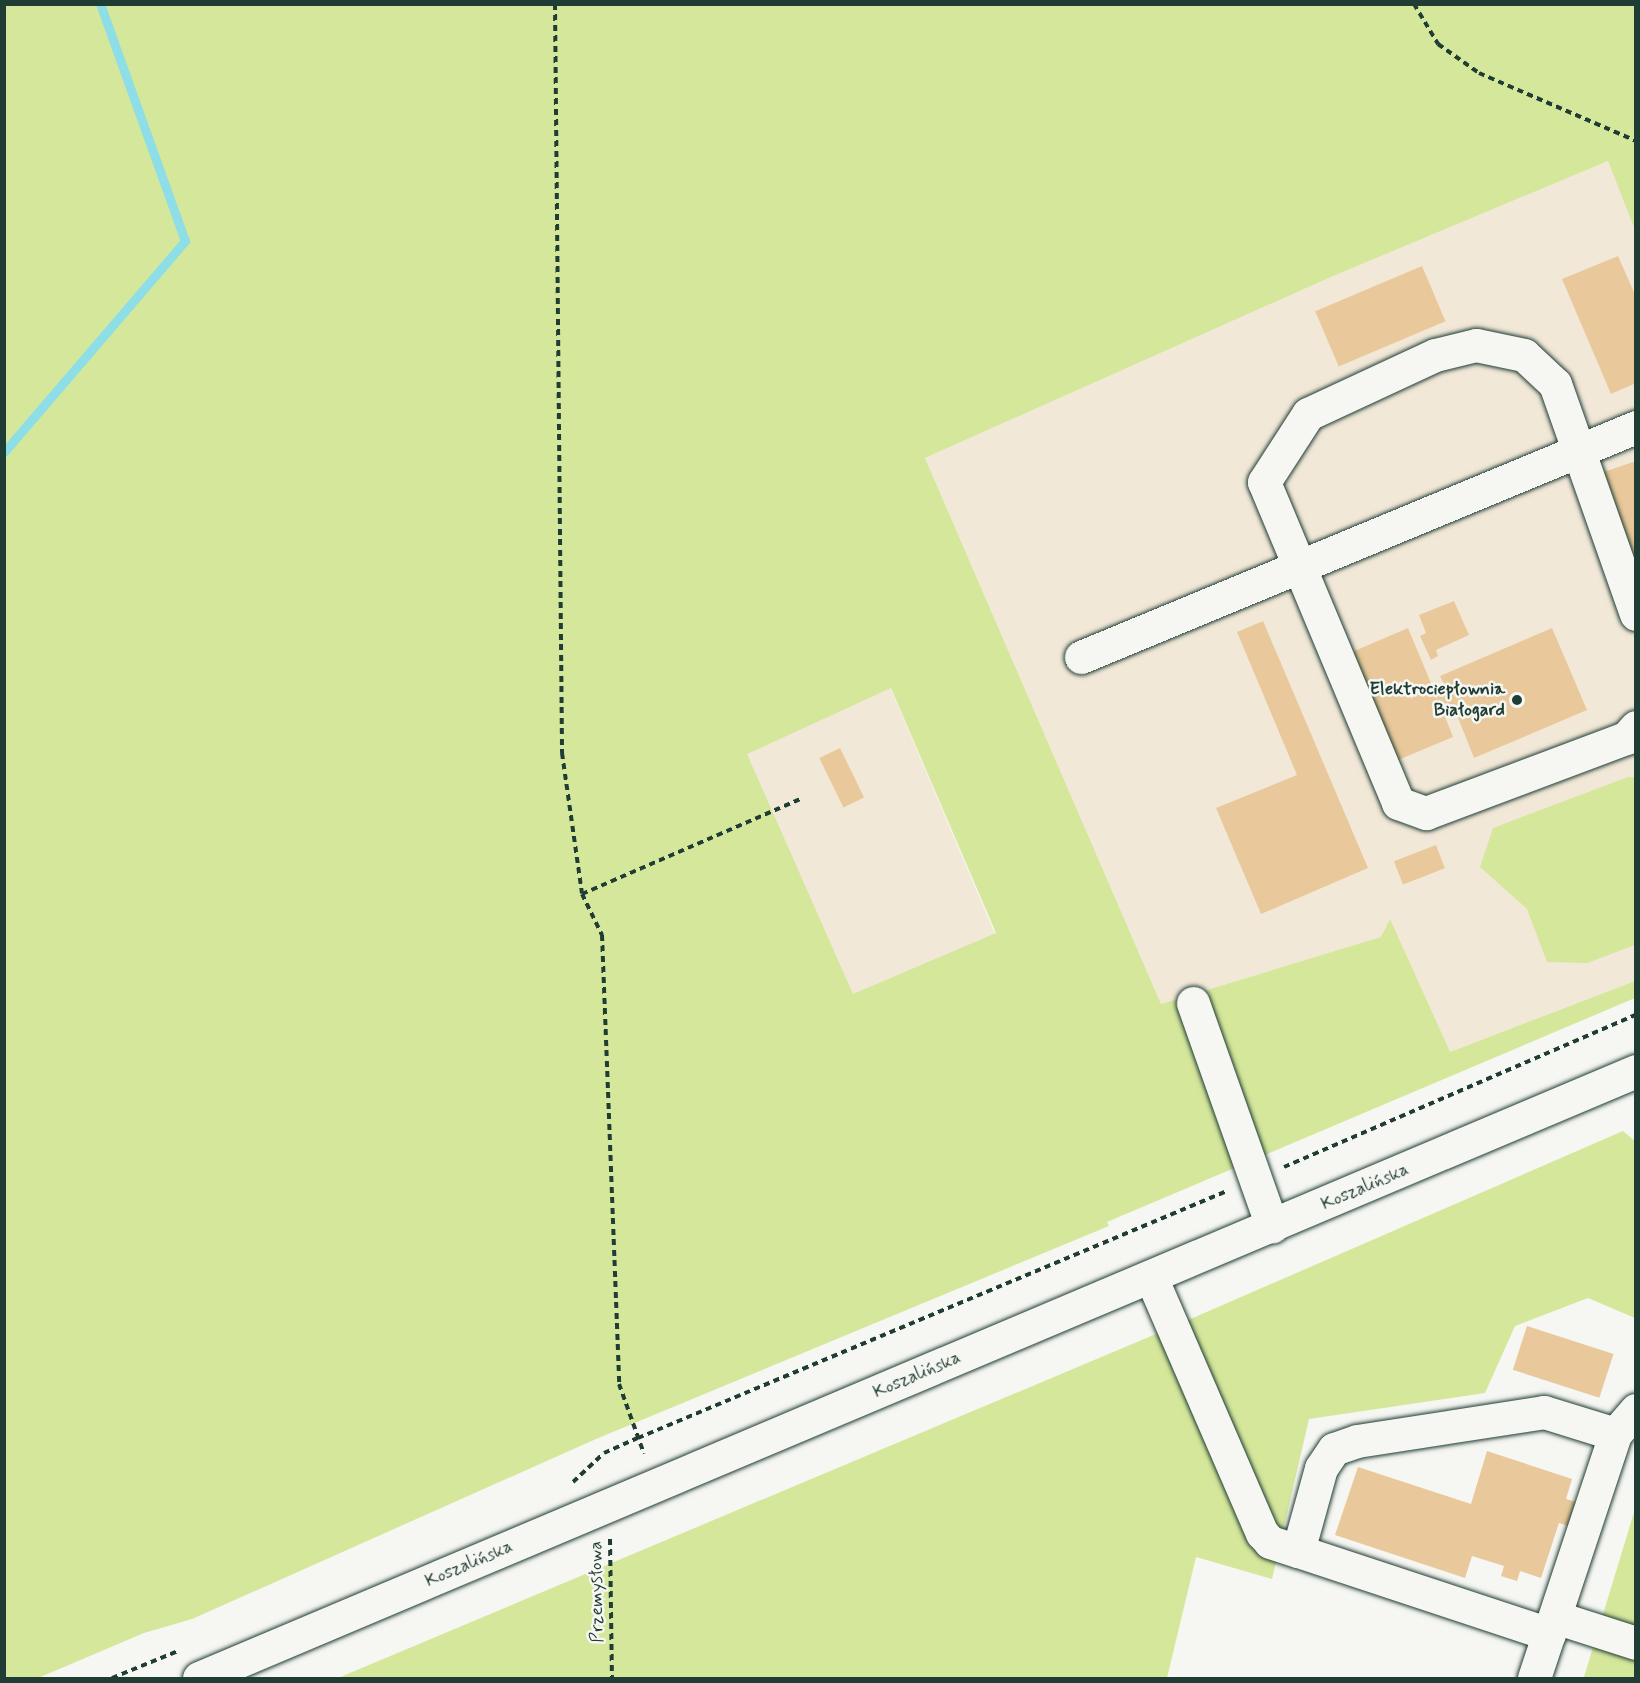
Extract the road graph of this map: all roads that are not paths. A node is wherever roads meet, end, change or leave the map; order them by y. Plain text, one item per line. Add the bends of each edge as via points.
1 (1635, 427) edge
2 (1580, 448) junction
3 (1300, 565) junction
4 (1635, 614) edge
5 (1081, 657) dead end
6 (1635, 728) edge
7 (1193, 1003) dead end
8 (1635, 1071) edge
9 (1272, 1226) junction
10 (1151, 1277) junction
11 (1625, 1422) edge
12 (1298, 1551) junction
13 (1552, 1625) junction
14 (1635, 1643) edge
15 (199, 1678) edge
16 (1534, 1678) edge

1 - 2 street
2 - 3 street
2 - 3 street via 1555,384 1524,354 1476,345 1435,355 1308,414 1264,482
2 - 4 street
3 - 5 street
3 - 6 street via 1398,803 1426,813 1626,738
7 - 9 street
8 - 9 street, Koszalińska
9 - 10 street, Koszalińska
10 - 12 street via 1262,1533 1270,1542
10 - 15 street, Koszalińska
11 - 12 street via 1544,1412 1345,1444 1334,1449 1321,1468
11 - 13 street
12 - 13 street
13 - 14 street
13 - 16 street

